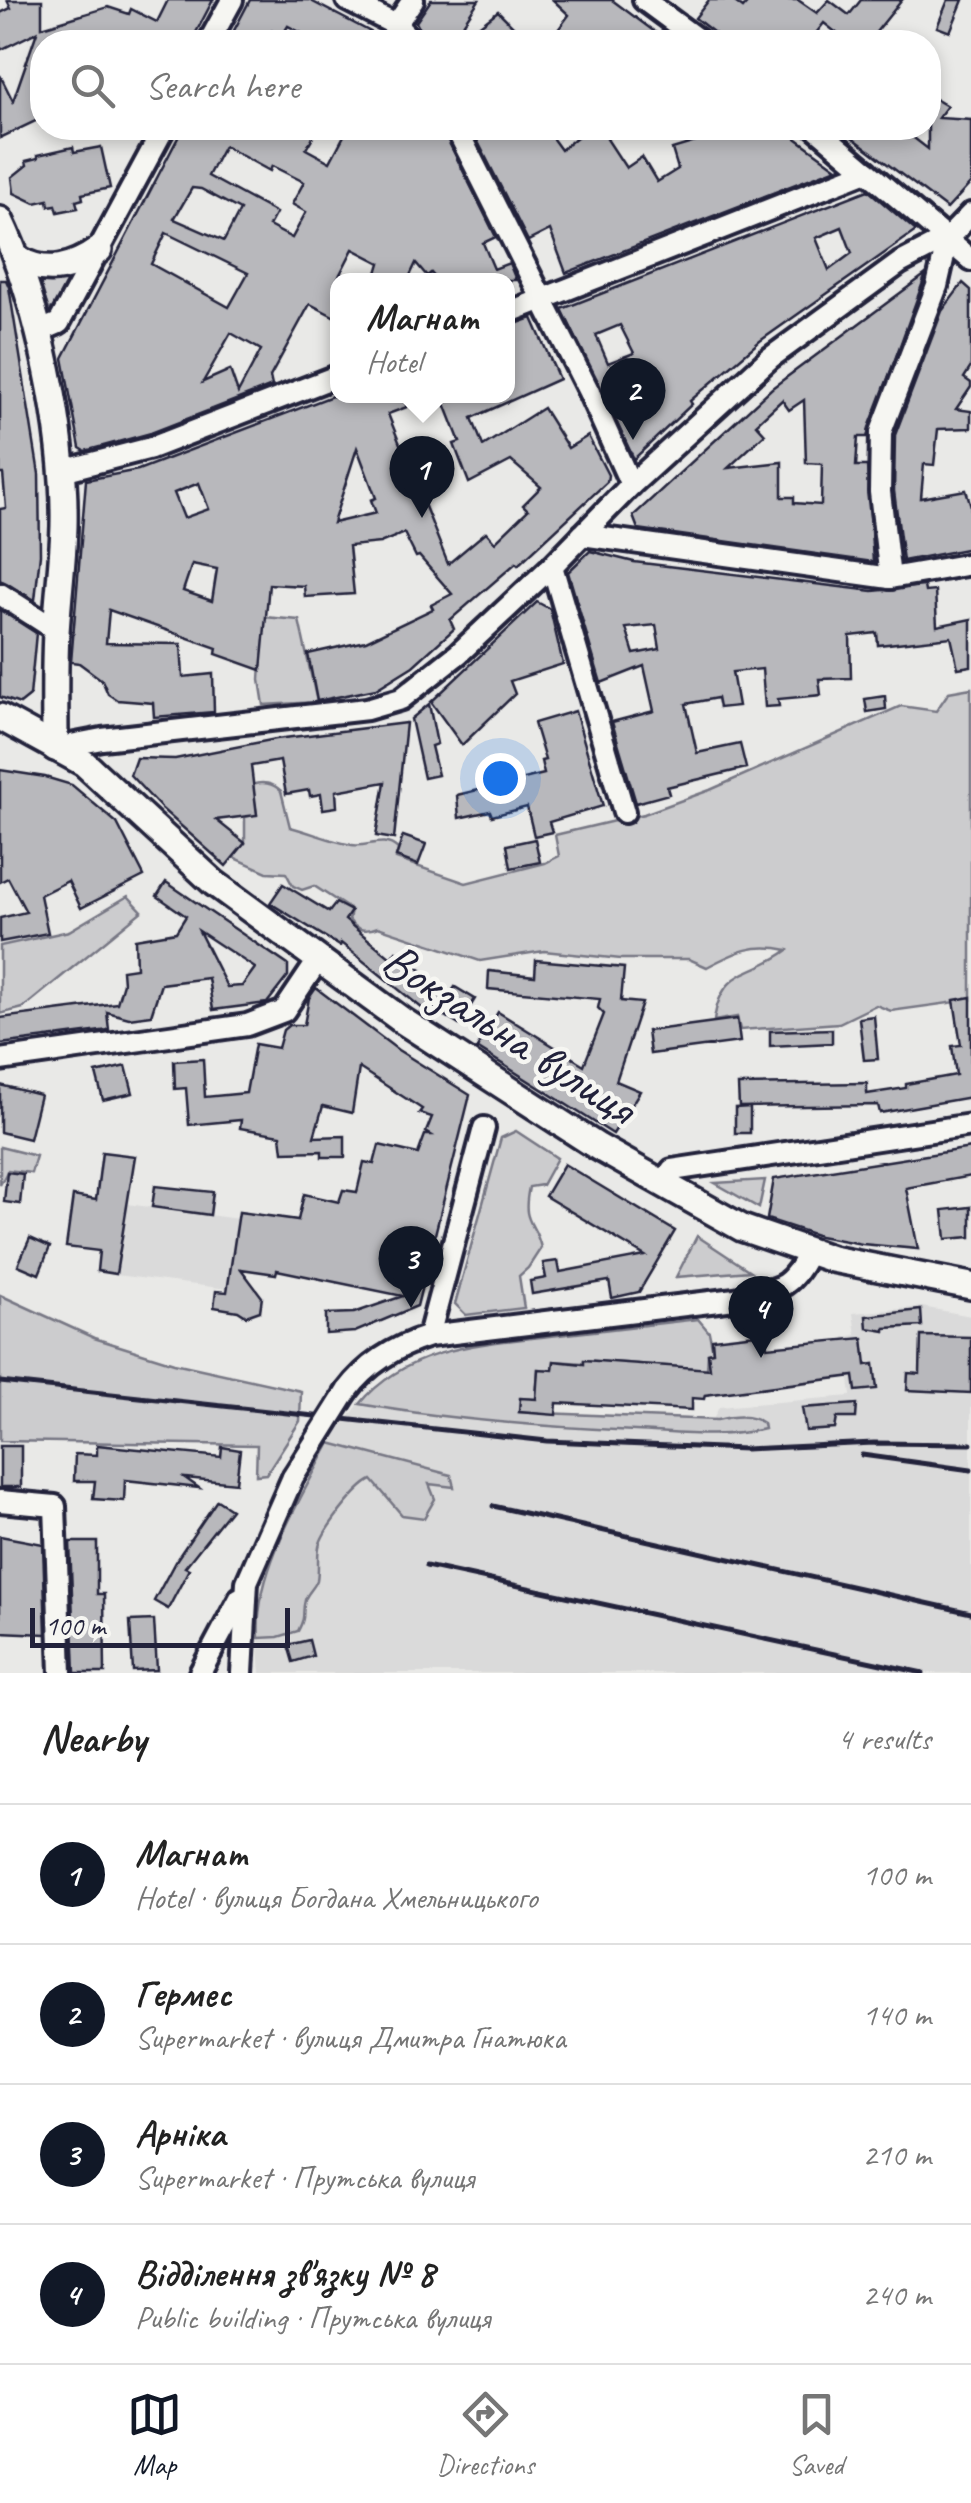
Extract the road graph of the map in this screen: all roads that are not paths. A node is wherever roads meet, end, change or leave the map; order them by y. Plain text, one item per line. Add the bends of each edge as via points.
1 (232, 0) edge
2 (347, 0) edge
3 (413, 0) edge
4 (644, 0) edge
5 (396, 25) junction
6 (216, 30) edge
7 (401, 30) edge
8 (685, 30) edge
9 (158, 140) edge
10 (462, 140) edge
11 (830, 140) edge
12 (867, 171) junction
13 (971, 214) edge
14 (6, 238) edge
15 (948, 238) junction
16 (99, 250) junction
17 (971, 260) edge
18 (540, 300) junction
19 (515, 310) edge
20 (38, 332) junction
21 (330, 379) edge
22 (62, 471) junction
23 (631, 485) junction
24 (582, 535) junction
25 (971, 564) edge
26 (552, 566) junction
27 (890, 578) junction
28 (0, 594) edge
29 (56, 630) junction
30 (0, 717) edge
31 (56, 748) junction
32 (624, 812) dead end
33 (319, 959) junction
34 (0, 1060) edge
35 (971, 1125) edge
36 (484, 1128) dead end
37 (664, 1184) junction
38 (809, 1251) junction
39 (971, 1286) edge
40 (430, 1336) junction
41 (0, 1501) edge
42 (247, 1582) junction
43 (61, 1673) edge
44 (200, 1673) edge
45 (242, 1673) edge

1 - 6 street
2 - 5 street
3 - 5 street
4 - 8 street
5 - 7 street
9 - 16 street
10 - 18 street
11 - 12 street
12 - 15 street
12 - 18 street
13 - 15 street
14 - 16 main road via 40,268 82,262
14 - 20 main road
15 - 17 street
15 - 23 street via 900,263 770,358
15 - 27 street via 881,432
16 - 20 street via 59,323
18 - 19 street
18 - 23 street
20 - 22 main road
21 - 22 street via 152,448
22 - 29 main road
23 - 24 street
24 - 26 street
24 - 27 street
25 - 27 street
26 - 31 street via 401,700
26 - 32 street
28 - 29 street
29 - 31 main road
30 - 31 main road, Вокзальна вулиця
31 - 33 main road, Вокзальна вулиця via 84,763 214,883
33 - 34 street via 284,1011 247,1025
33 - 37 main road, Вокзальна вулиця via 403,1021
35 - 37 street via 672,1170
36 - 40 street
37 - 38 main road, Вокзальна вулиця via 742,1228
38 - 39 main road, Вокзальна вулиця
38 - 40 street via 796,1278 735,1299
40 - 42 street, bridge via 358,1376 293,1477
41 - 43 street via 55,1506
42 - 44 street
42 - 45 street

